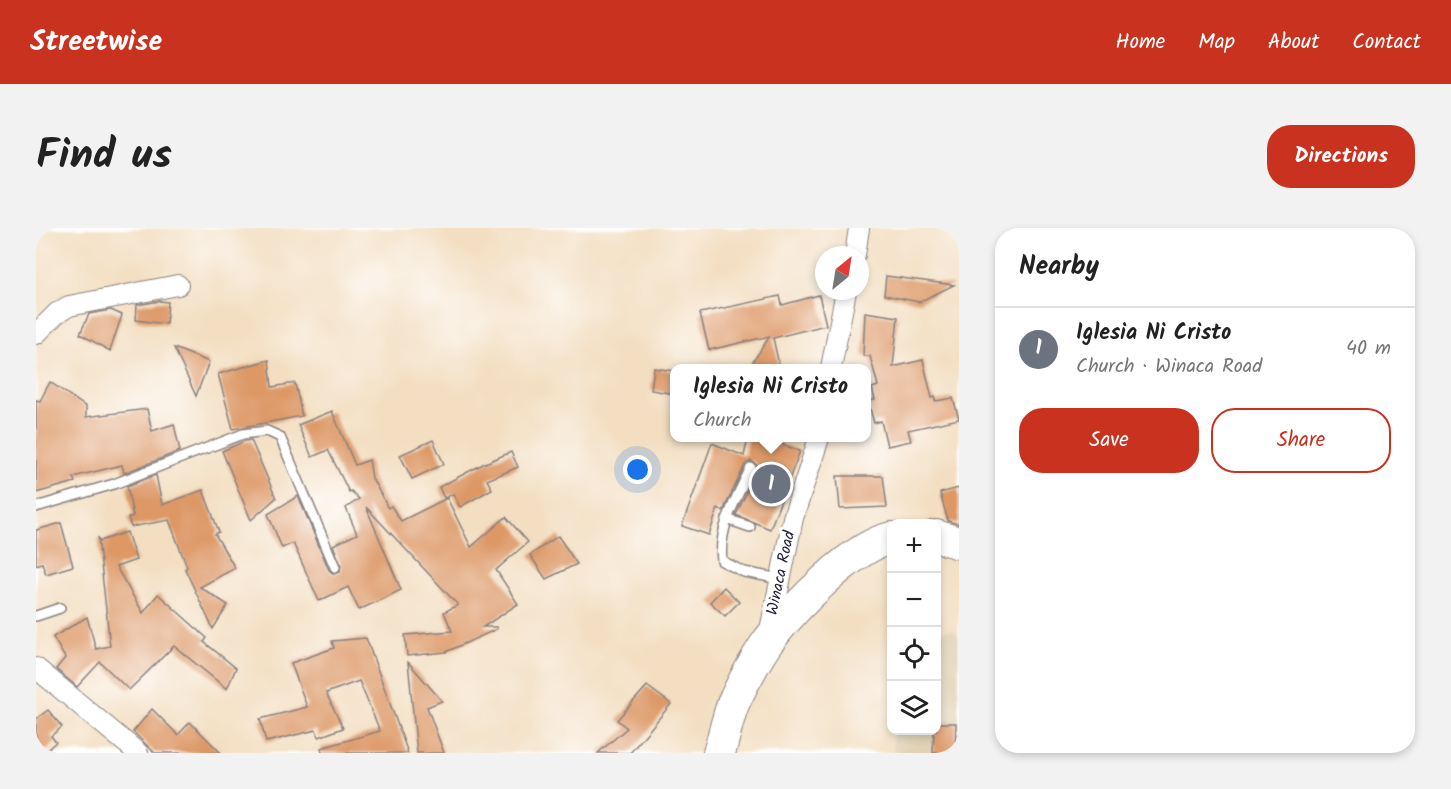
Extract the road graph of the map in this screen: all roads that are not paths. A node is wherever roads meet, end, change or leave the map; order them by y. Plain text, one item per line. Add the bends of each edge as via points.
1 (859, 228) edge
2 (856, 246) edge
3 (178, 285) dead end
4 (843, 300) edge
5 (36, 334) edge
6 (832, 364) edge
7 (818, 442) edge
8 (751, 468) dead end
9 (36, 507) edge
10 (727, 519) junction
11 (750, 526) dead end
12 (941, 536) edge
13 (887, 539) edge
14 (959, 543) edge
15 (335, 567) dead end
16 (780, 579) junction
17 (60, 608) dead end
18 (36, 616) edge
19 (769, 641) junction
20 (36, 668) edge
21 (138, 753) edge
22 (719, 753) edge

1 - 2 street
3 - 5 street via 69,306
4 - 6 street
7 - 16 street, Winaca Road via 793,518
8 - 10 lane
9 - 15 lane via 114,484 243,434 267,431 280,437
10 - 11 lane
10 - 16 lane via 720,546 722,561 744,572
12 - 14 main road
13 - 19 main road via 862,551 826,578
16 - 19 street, Winaca Road
17 - 18 lane
19 - 22 main road via 733,705
20 - 21 street

